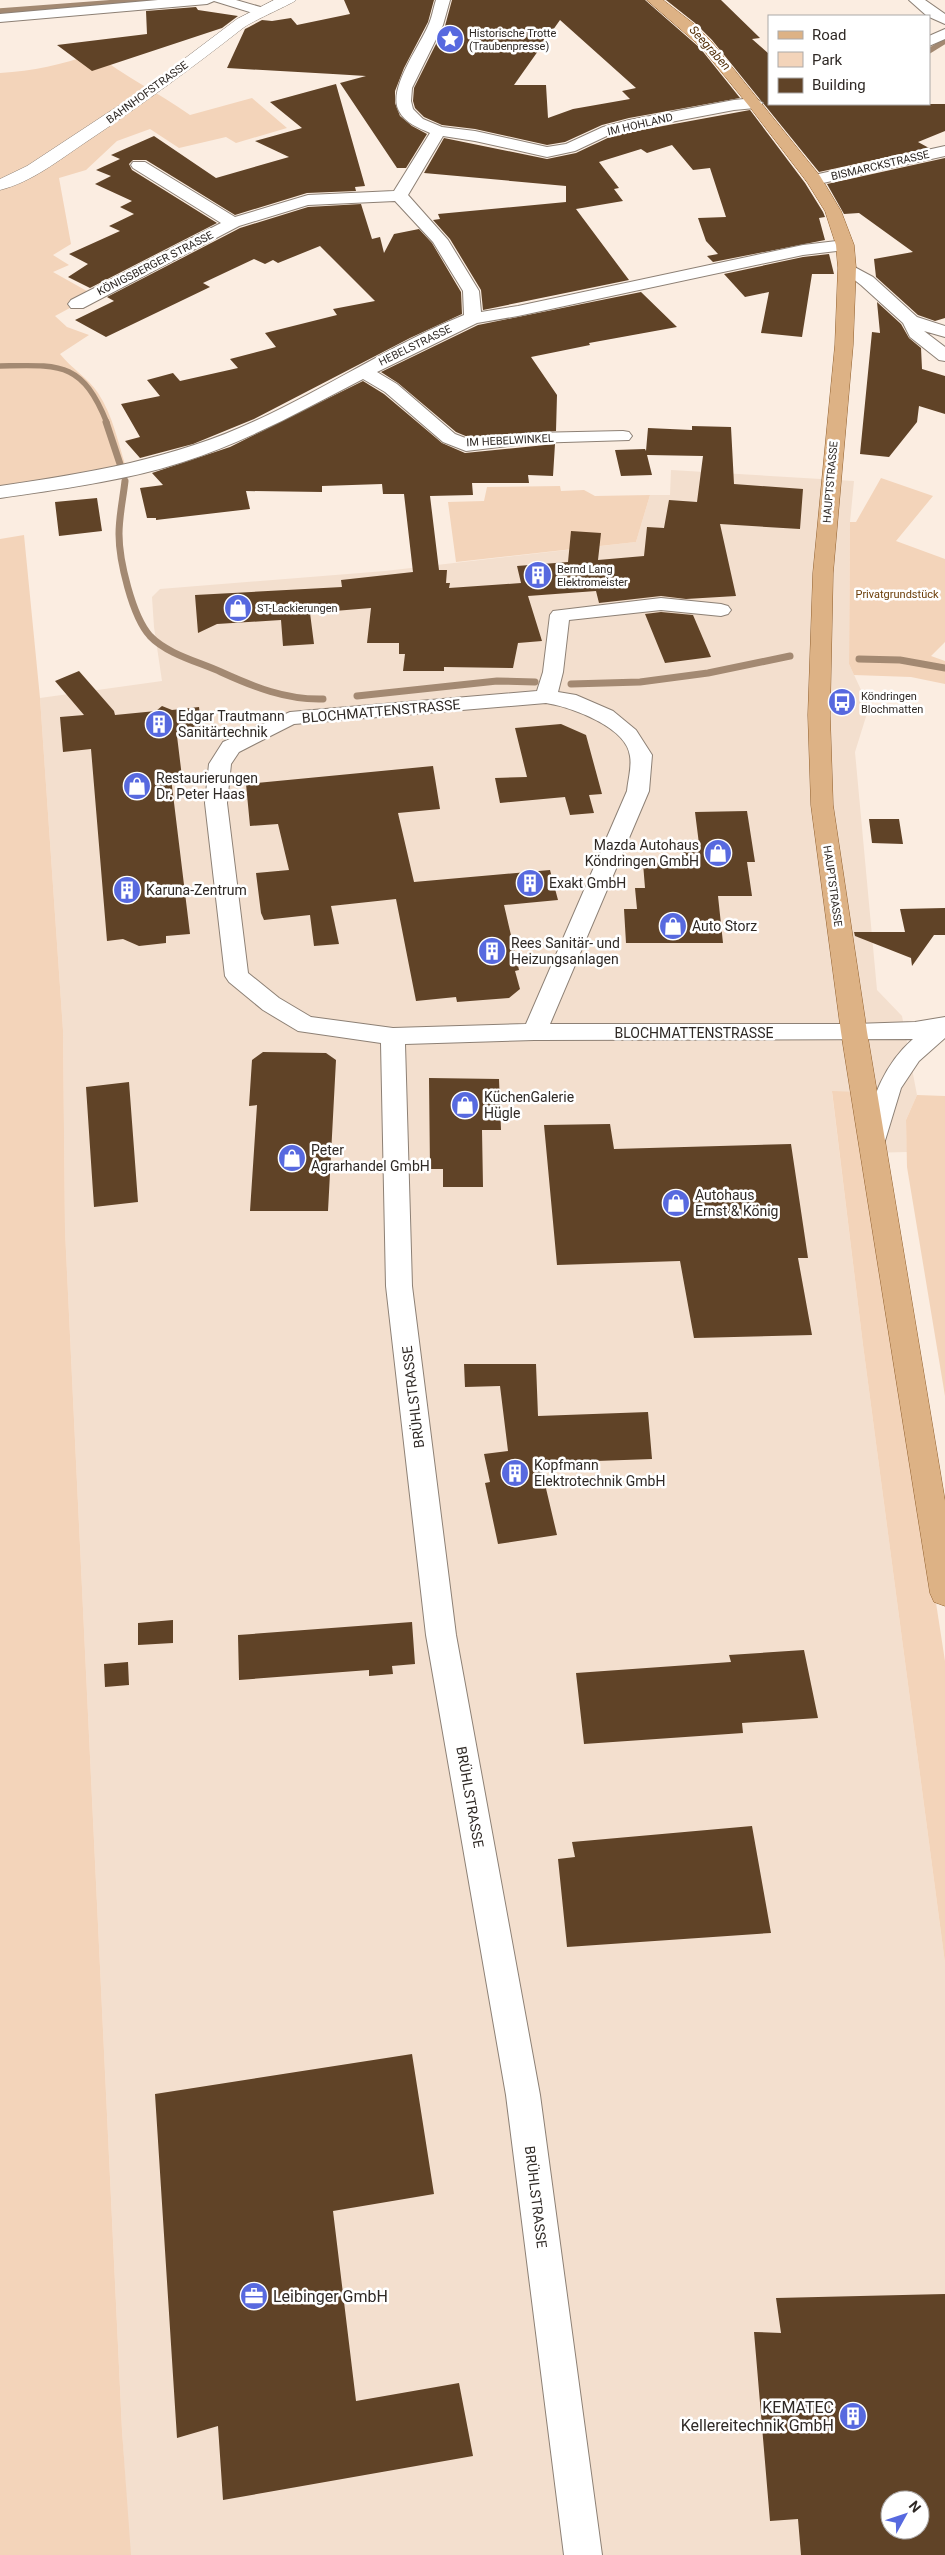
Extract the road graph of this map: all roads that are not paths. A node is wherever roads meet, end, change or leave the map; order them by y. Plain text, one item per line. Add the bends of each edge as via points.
1 (207, 0) edge
2 (220, 0) edge
3 (289, 0) edge
4 (443, 0) edge
5 (654, 0) edge
6 (916, 0) edge
7 (259, 12) junction
8 (932, 13) junction
9 (0, 18) edge
10 (945, 20) edge
11 (938, 37) edge
12 (754, 95) junction
13 (439, 131) junction
14 (945, 151) edge
15 (139, 165) dead end
16 (814, 180) junction
17 (0, 185) edge
18 (399, 196) junction
19 (233, 223) junction
20 (846, 257) junction
21 (77, 304) dead end
22 (473, 318) junction
23 (911, 321) junction
24 (945, 332) edge
25 (945, 356) edge
26 (362, 372) junction
27 (622, 436) dead end
28 (0, 492) edge
29 (721, 610) dead end
30 (546, 697) junction
31 (944, 1026) edge
32 (534, 1032) junction
33 (854, 1032) junction
34 (393, 1036) junction
35 (872, 1144) junction
36 (945, 1593) edge
37 (583, 2555) edge

1 - 9 street
2 - 7 street
3 - 7 street, BAHNHOFSTRASSE
4 - 13 street, IM HOHLAND via 436,25 405,88 403,101 406,111 418,122
5 - 12 main road, HAUPTSTRASSE via 706,44
6 - 8 street
7 - 17 street, BAHNHOFSTRASSE via 154,90 33,170
8 - 10 street
8 - 11 street
12 - 13 street, IM HOHLAND via 734,105 608,130 570,148 547,152
12 - 16 main road, HAUPTSTRASSE
13 - 18 street
14 - 16 street, BISMARCKSTRASSE
15 - 19 street, KÖNIGSBERGER STRASSE
16 - 20 main road, HAUPTSTRASSE via 833,211
18 - 19 street, KÖNIGSBERGER STRASSE via 308,200
18 - 22 street via 440,240 471,291
19 - 21 street, KÖNIGSBERGER STRASSE
20 - 22 street, HEBELSTRASSE via 802,250
20 - 23 street
20 - 33 main road, HAUPTSTRASSE via 844,345 823,573 819,754 822,805
22 - 26 street, HEBELSTRASSE
23 - 24 street
23 - 25 street via 916,334
26 - 27 street, IM HEBELWINKEL via 392,388 449,438 466,445 532,438
26 - 28 street, HEBELSTRASSE via 261,424 176,458 81,480
29 - 30 street via 661,604 560,615 553,672
30 - 32 street, BLOCHMATTENSTRASSE via 569,700 606,716 629,735 641,755 638,791
30 - 34 street, BLOCHMATTENSTRASSE via 290,718 231,747 220,764 216,803 237,976 271,1004 306,1025
31 - 33 street, BLOCHMATTENSTRASSE
31 - 35 street via 910,1055 889,1086
32 - 33 street, BLOCHMATTENSTRASSE
32 - 34 street, BLOCHMATTENSTRASSE
33 - 35 main road, HAUPTSTRASSE
34 - 37 street, BRÜHLSTRASSE via 399,1286 441,1636 523,2095
35 - 36 main road, HAUPTSTRASSE

